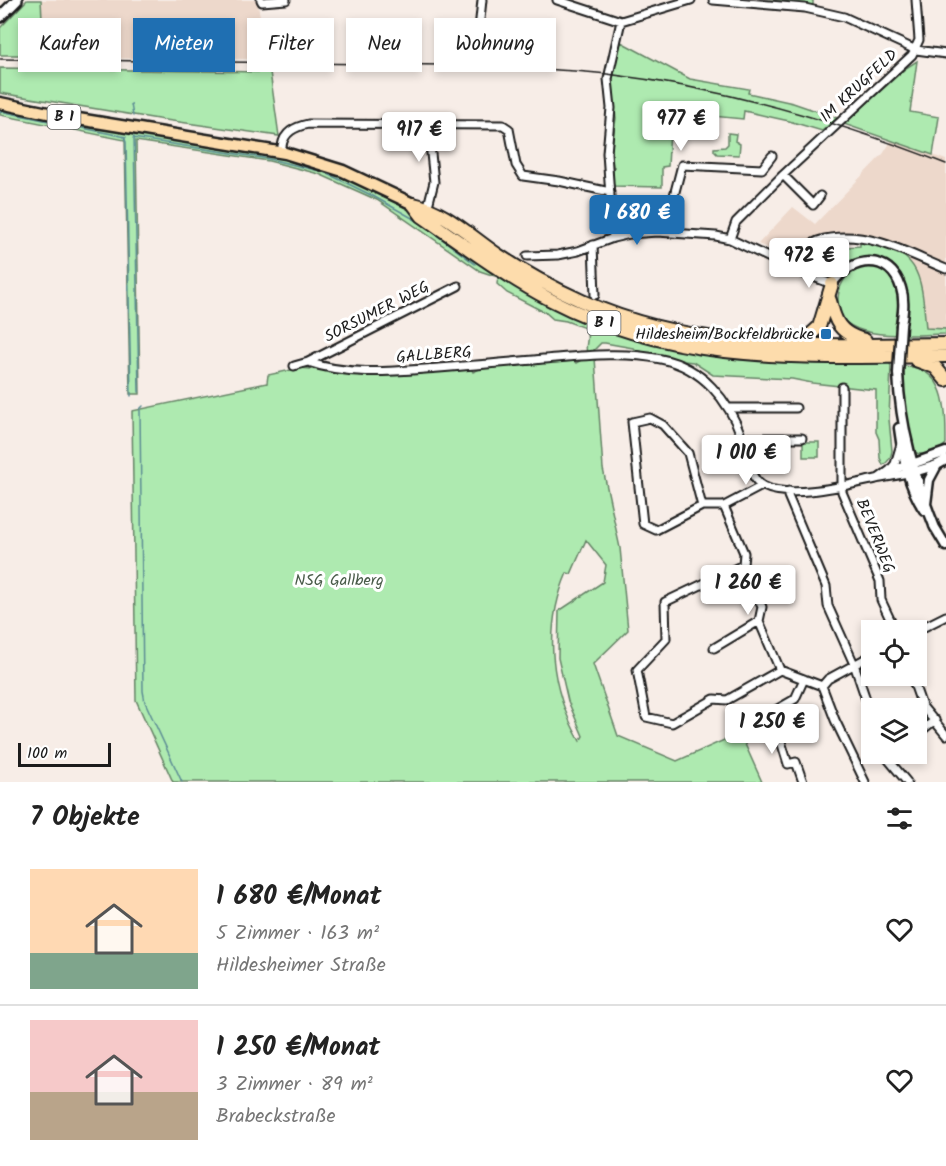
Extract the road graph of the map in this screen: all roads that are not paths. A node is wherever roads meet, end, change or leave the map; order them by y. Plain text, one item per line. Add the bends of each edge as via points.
1 (17, 0) edge
2 (286, 0) edge
3 (482, 0) edge
4 (557, 0) edge
5 (691, 0) edge
6 (713, 0) edge
7 (916, 0) edge
8 (261, 1) edge
9 (0, 16) edge
10 (480, 18) edge
11 (621, 21) junction
12 (916, 50) junction
13 (946, 54) edge
14 (0, 103) edge
15 (428, 125) junction
16 (282, 146) dead end
17 (772, 156) dead end
18 (783, 175) junction
19 (610, 192) junction
20 (820, 196) dead end
21 (429, 202) dead end
22 (412, 204) junction
23 (667, 232) junction
24 (613, 238) junction
25 (730, 239) junction
26 (593, 245) junction
27 (527, 256) dead end
28 (946, 269) edge
29 (795, 270) junction
30 (832, 284) junction
31 (458, 286) dead end
32 (595, 295) dead end
33 (829, 298) junction
34 (785, 344) junction
35 (880, 344) junction
36 (946, 344) edge
37 (905, 356) junction
38 (946, 356) edge
39 (308, 362) junction
40 (294, 366) dead end
41 (946, 380) edge
42 (842, 387) dead end
43 (899, 403) junction
44 (729, 408) junction
45 (796, 408) dead end
46 (742, 438) junction
47 (802, 438) dead end
48 (901, 444) junction
49 (946, 452) edge
50 (946, 460) edge
51 (937, 465) junction
52 (910, 469) junction
53 (890, 470) junction
54 (879, 478) junction
55 (762, 486) junction
56 (842, 487) junction
57 (789, 491) junction
58 (926, 505) junction
59 (702, 506) junction
60 (724, 506) junction
61 (935, 528) junction
62 (946, 546) edge
63 (743, 565) junction
64 (946, 616) edge
65 (890, 620) edge
66 (759, 621) junction
67 (927, 626) edge
68 (714, 648) dead end
69 (861, 660) edge
70 (854, 664) junction
71 (780, 670) junction
72 (804, 679) junction
73 (822, 686) junction
74 (915, 686) edge
75 (866, 698) edge
76 (772, 712) junction
77 (935, 720) junction
78 (927, 726) edge
79 (741, 730) dead end
80 (946, 735) edge
81 (892, 764) edge
82 (803, 782) edge
83 (865, 782) edge
84 (907, 782) edge

1 - 9 main road
2 - 8 street
3 - 10 street
4 - 11 street
5 - 11 street
6 - 12 street via 775,4 844,17
7 - 12 street, IM KRUGFELD
11 - 19 street via 608,79
12 - 13 street
12 - 18 street, IM KRUGFELD
14 - 22 main road, B 1 via 285,153 343,171
15 - 16 street via 308,124 293,128 283,138
15 - 19 street via 503,125 509,129 516,165 523,176
15 - 21 street via 434,182
17 - 23 street via 762,169 682,165
18 - 20 street via 813,205
18 - 25 street, IM KRUGFELD via 736,222
19 - 24 street
22 - 34 highway, B 1 via 434,210 551,286 615,315 705,338
22 - 37 highway, B 1 via 422,216 550,300 640,335 688,347 753,355
23 - 24 street
23 - 25 street
24 - 26 street
25 - 29 street
26 - 27 street via 558,255
26 - 32 street
28 - 29 street via 877,240 844,237 811,244
29 - 30 street
30 - 33 highway
30 - 43 street, bridge via 844,270 871,262 887,268 898,280 903,295
31 - 39 street, SORSUMER WEG
33 - 34 highway via 817,330
33 - 35 highway via 836,321 845,332
34 - 35 highway, B 1
35 - 36 highway, B 1
37 - 38 highway, B 1
37 - 41 highway via 932,365
39 - 40 street, GALLBERG
39 - 44 street, GALLBERG via 383,373 578,356 648,357 675,363 704,379
42 - 56 street, BEVERWEG
43 - 48 street
43 - 52 street
44 - 45 street
44 - 46 street, GALLBERG
46 - 47 street
46 - 55 street, GALLBERG via 752,475
48 - 52 street
48 - 53 street
49 - 52 street
50 - 51 street
51 - 52 street
51 - 58 street via 929,480
52 - 53 street
52 - 54 street via 892,478
52 - 58 street
52 - 61 street via 916,498
53 - 54 street
54 - 56 street
55 - 57 street
55 - 60 street
56 - 57 street
56 - 65 street, BEVERWEG via 880,581 881,600
57 - 70 street via 826,586 828,606
58 - 61 street
59 - 59 street via 688,453 663,425 650,418 632,422 643,524 656,530
59 - 60 street
60 - 63 street via 744,553
61 - 62 street
63 - 66 street via 762,607
63 - 71 street via 665,602 666,639 637,670 646,717 672,723 714,699 727,700
64 - 67 street
66 - 68 street
66 - 71 street
69 - 70 street
70 - 73 street
70 - 75 street
71 - 72 street
72 - 73 street
72 - 76 street via 795,699
73 - 83 street
74 - 77 street via 922,706
76 - 79 street
76 - 82 street via 788,764 796,762
77 - 78 street
77 - 80 street
81 - 84 street

